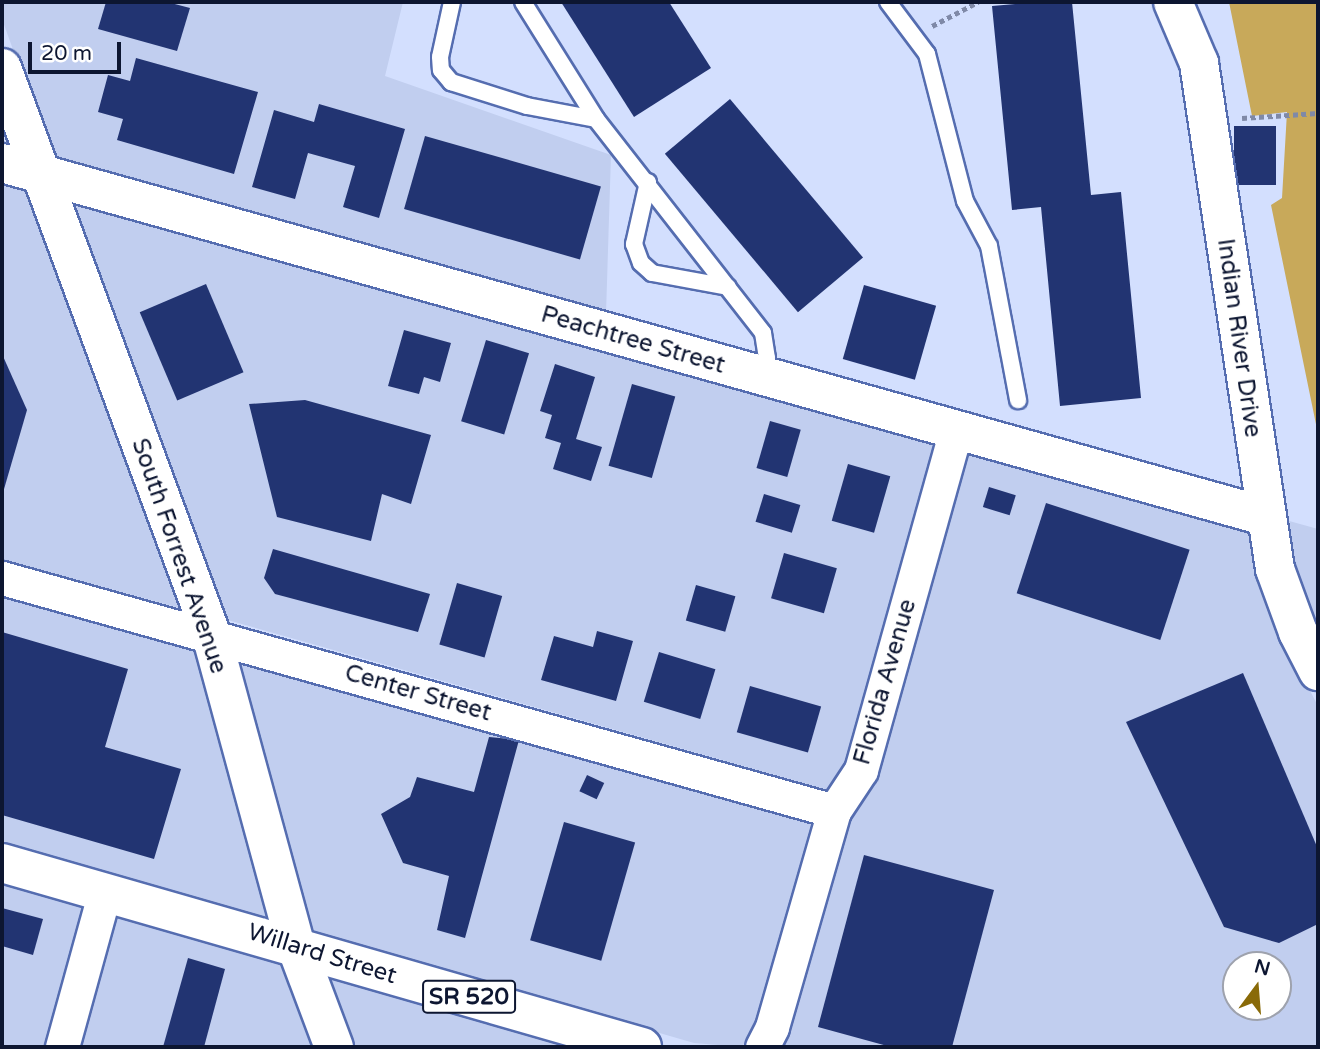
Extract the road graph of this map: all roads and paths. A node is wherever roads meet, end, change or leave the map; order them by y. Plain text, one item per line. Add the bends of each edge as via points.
1 (452, 2) edge
2 (523, 2) edge
3 (888, 2) edge
4 (978, 2) edge
5 (1173, 2) edge
6 (910, 37) junction
7 (2, 68) edge
8 (1318, 113) edge
9 (1252, 116) dead end
10 (596, 119) junction
11 (2, 163) edge
12 (40, 174) junction
13 (648, 182) junction
14 (729, 287) junction
15 (762, 376) junction
16 (1018, 401) dead end
17 (956, 430) junction
18 (1265, 516) junction
19 (2, 578) edge
20 (211, 634) junction
21 (1318, 671) edge
22 (834, 811) junction
23 (2, 863) edge
24 (105, 891) junction
25 (296, 946) junction
26 (62, 1047) edge
27 (334, 1047) edge
28 (642, 1047) edge
29 (762, 1047) edge

1 - 10 lane via 440,57 441,70 451,82 527,106
2 - 10 lane
3 - 6 lane
4 - 6 path
5 - 18 street, Indian River Drive via 1199,63
6 - 16 lane via 927,54 965,201 989,246
7 - 12 street, South Forrest Avenue
8 - 9 path
10 - 13 lane
11 - 12 street, Peachtree Street
12 - 15 street, Peachtree Street
12 - 20 street, South Forrest Avenue
13 - 14 lane
13 - 14 lane via 634,244 641,263 653,273
14 - 15 lane via 764,333 767,358
15 - 17 street, Peachtree Street
17 - 18 street, Peachtree Street
17 - 22 street, Florida Avenue via 861,770
18 - 21 street, Indian River Drive via 1275,569
19 - 20 street, Center Street
20 - 22 street, Center Street
20 - 25 street, South Forrest Avenue
22 - 29 street, Florida Avenue via 772,1027
23 - 24 street, Willard Street / SR 520
24 - 25 street, Willard Street / SR 520
24 - 26 street
25 - 27 street, South Forrest Avenue
25 - 28 street, Willard Street / SR 520

